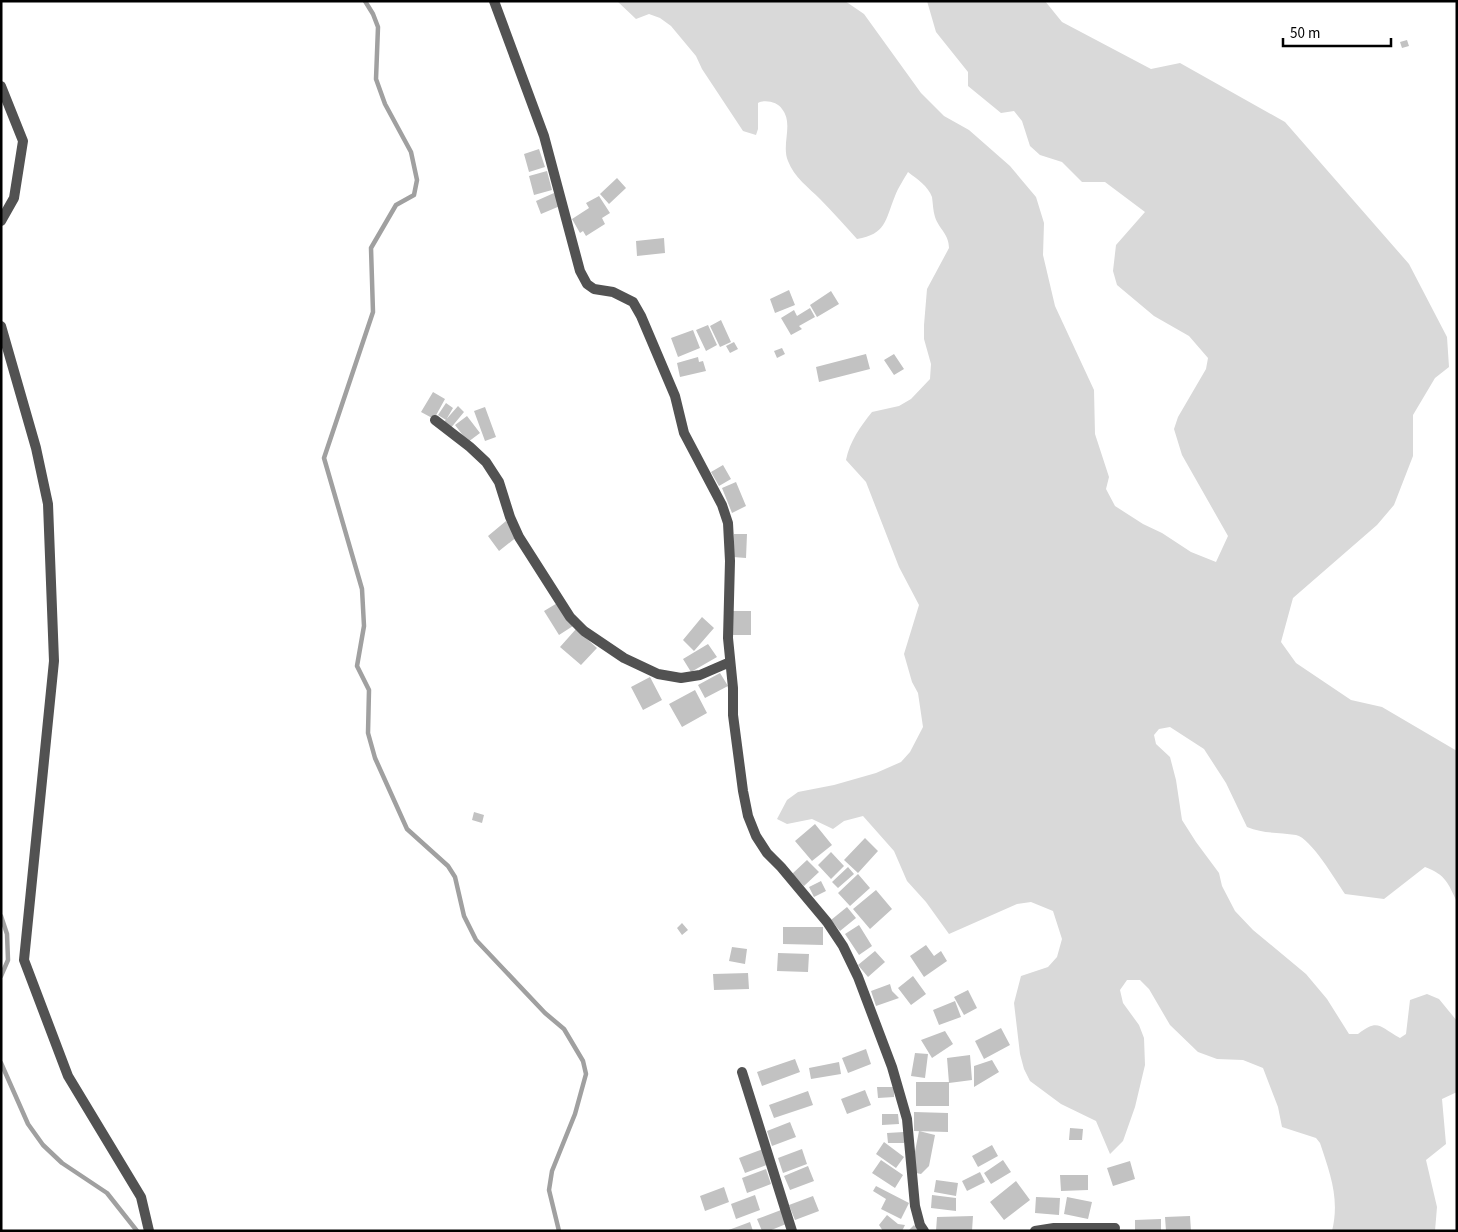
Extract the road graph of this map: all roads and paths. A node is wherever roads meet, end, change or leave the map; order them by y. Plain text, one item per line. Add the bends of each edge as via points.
1 (494, 1) edge
2 (1, 86) edge
3 (1, 221) edge
4 (1, 326) edge
5 (435, 420) dead end
6 (730, 662) junction
7 (742, 1072) dead end
8 (1115, 1228) dead end
9 (148, 1231) edge
10 (792, 1231) edge
11 (924, 1231) edge
12 (1035, 1231) edge

1 - 6 street via 544,136 580,270 587,284 594,289 613,292 633,302 675,396 684,433 728,523
2 - 3 street via 23,141 14,198
4 - 9 street via 36,448 48,504 54,662 24,960 68,1076 141,1197
5 - 6 street via 486,462 499,482 517,532 570,617 584,631 624,658 658,674 681,678 700,675
6 - 11 street via 734,735 748,816 767,853 844,946 858,977 892,1067 907,1120 915,1206
7 - 10 street
8 - 12 street

